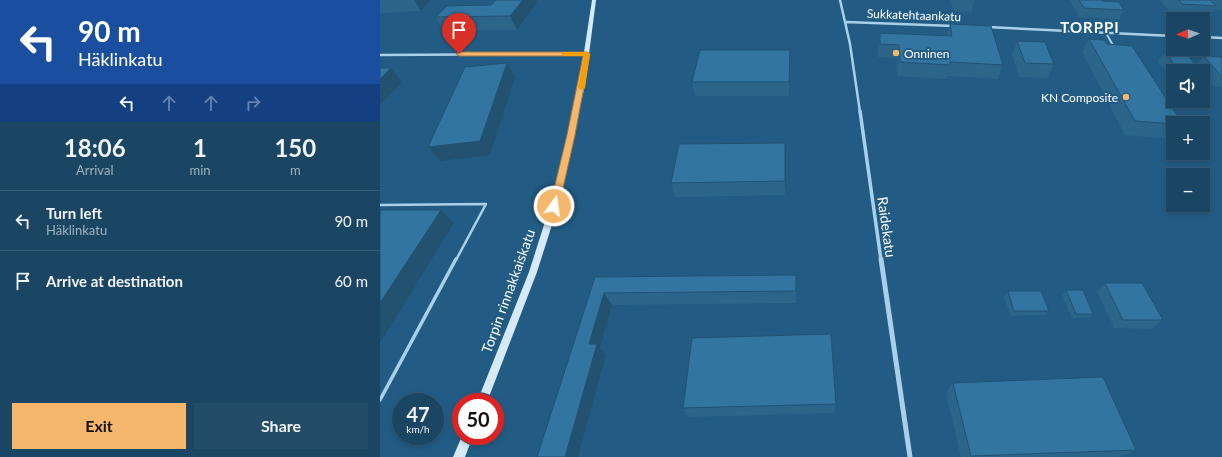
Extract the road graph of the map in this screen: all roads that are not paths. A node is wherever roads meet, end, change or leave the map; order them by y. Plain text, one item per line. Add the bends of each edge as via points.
1 (594, 0) edge
2 (840, 0) edge
3 (846, 22) junction
4 (958, 26) edge
5 (981, 27) edge
6 (1106, 33) junction
7 (1166, 36) edge
8 (1210, 37) edge
9 (1222, 38) edge
10 (1116, 49) edge
11 (587, 54) junction
12 (380, 55) edge
13 (380, 205) edge
14 (486, 393) edge
15 (380, 400) edge
16 (464, 445) edge
17 (459, 457) edge
18 (910, 457) edge

1 - 11 main road, Torpin rinnakkaiskatu
2 - 3 street, Raidekatu
3 - 4 street, Sukkatehtaankatu
3 - 18 street, Raidekatu
5 - 6 street, Sukkatehtaankatu
6 - 7 street, Sukkatehtaankatu
6 - 10 lane
8 - 9 street
11 - 12 street
11 - 14 main road, Torpin rinnakkaiskatu via 554,206 533,272
13 - 15 lane via 486,204
16 - 17 main road

